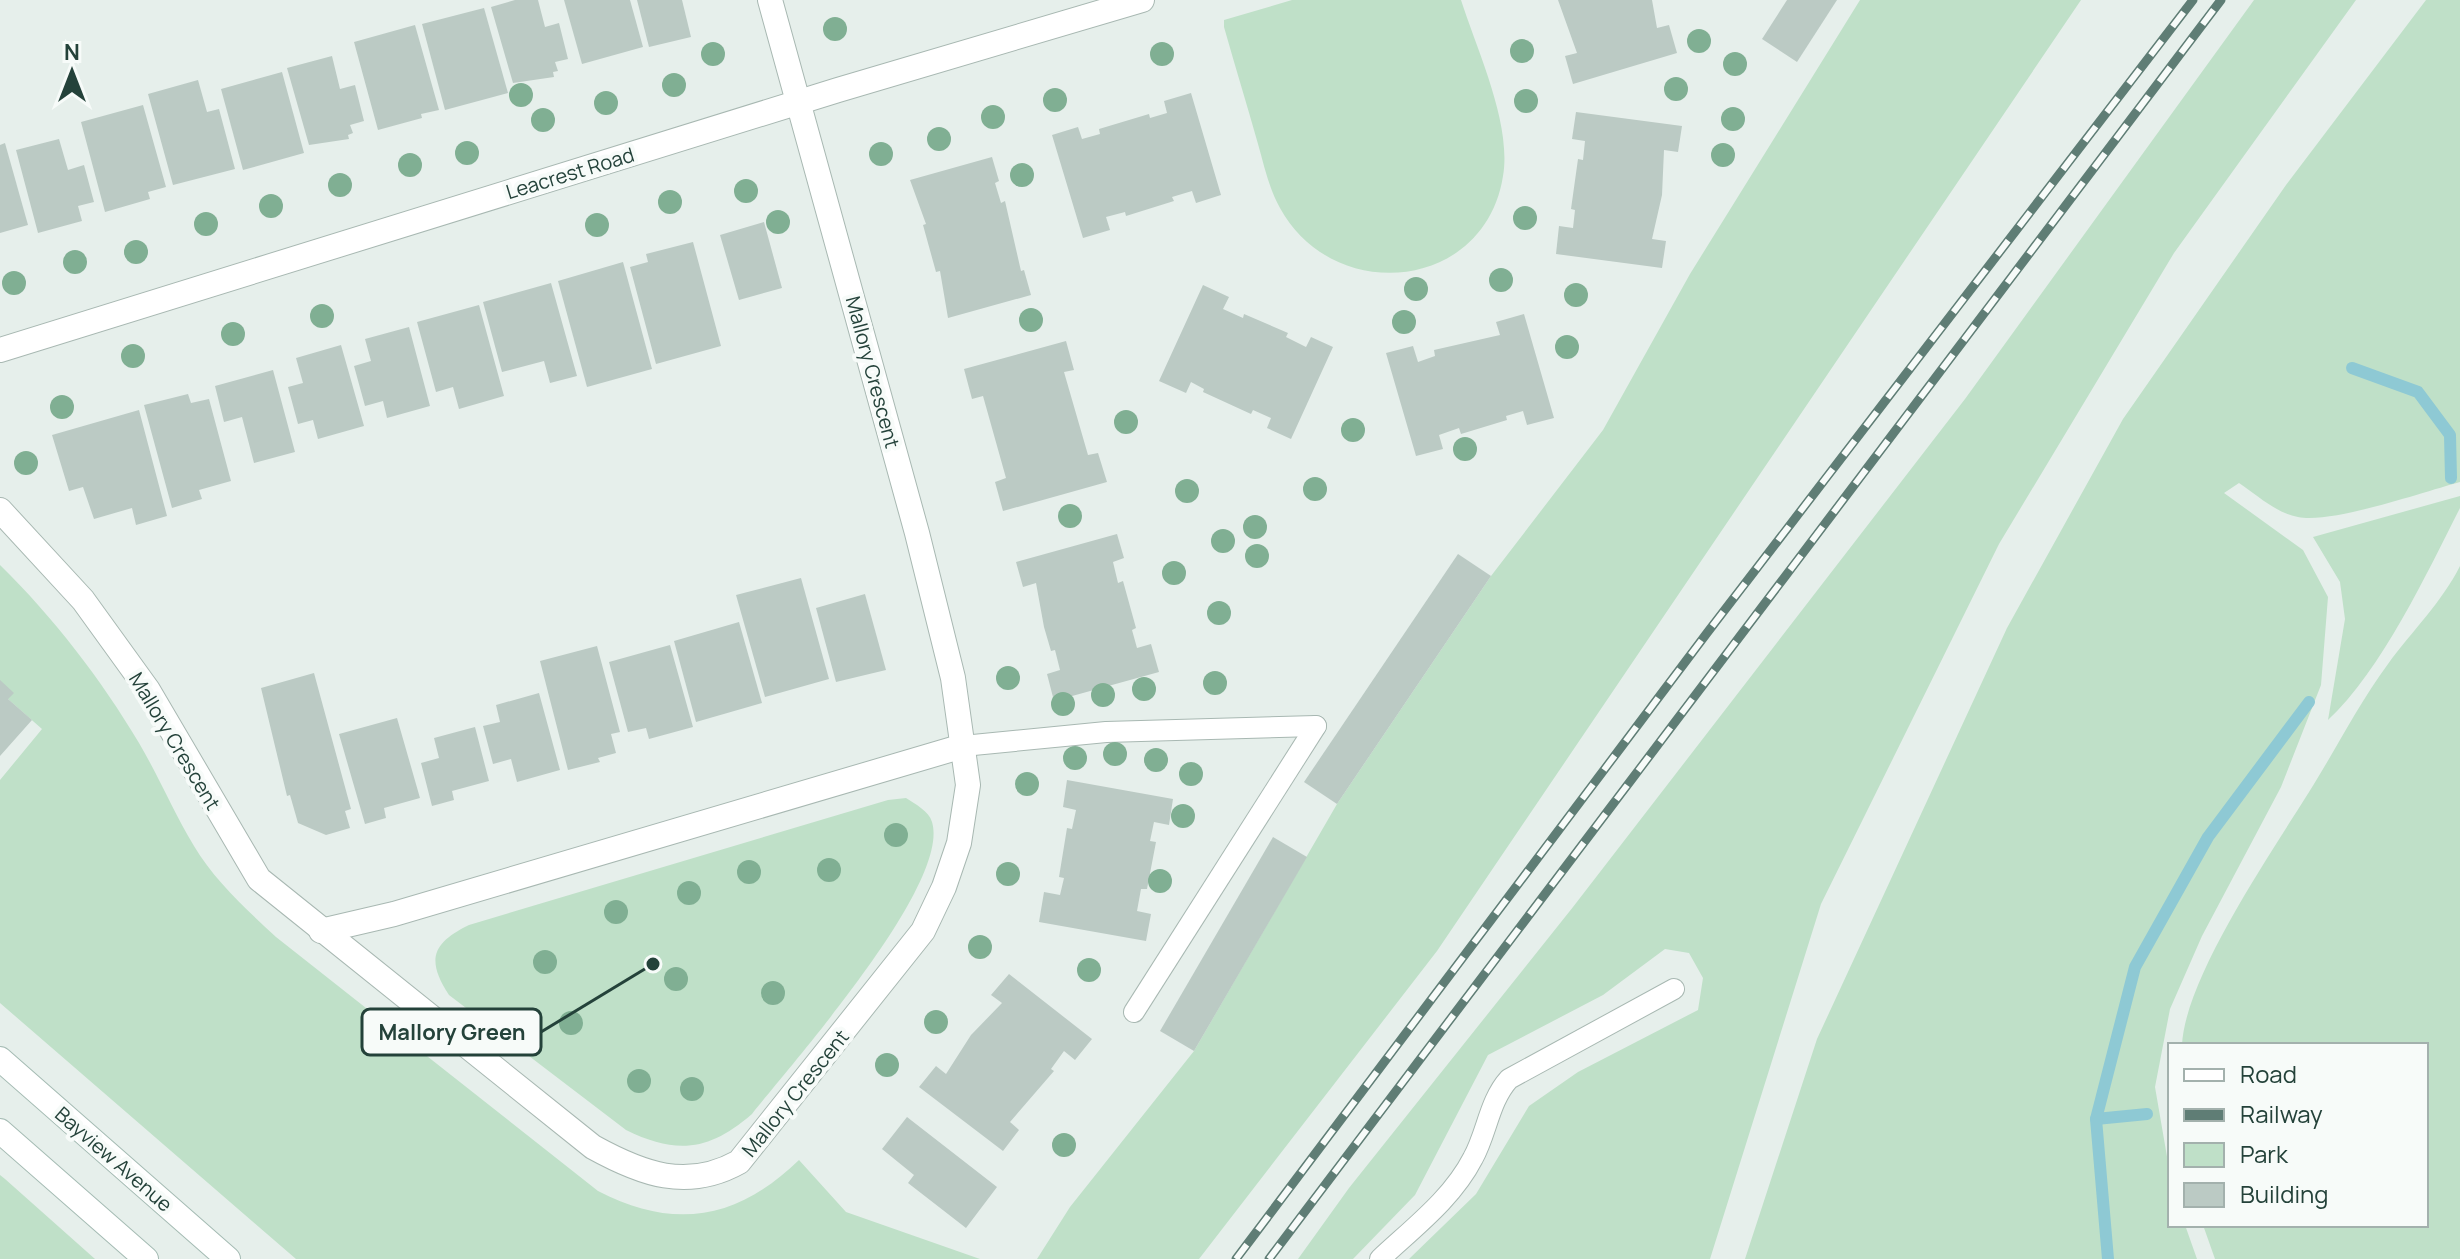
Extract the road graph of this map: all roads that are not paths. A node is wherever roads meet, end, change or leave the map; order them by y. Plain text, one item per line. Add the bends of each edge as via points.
1 (770, 0) edge
2 (1142, 0) edge
3 (800, 103) junction
4 (0, 350) edge
5 (0, 510) edge
6 (963, 746) junction
7 (321, 931) junction
8 (1674, 989) dead end
9 (1134, 1012) dead end
10 (0, 1059) edge
11 (0, 1131) edge
12 (146, 1259) edge
13 (228, 1259) edge
14 (1380, 1259) edge

1 - 3 street, Mallory Crescent
2 - 3 street, Leacrest Road
3 - 4 street, Leacrest Road
3 - 6 street, Mallory Crescent via 917,533 953,678
5 - 7 street, Mallory Crescent via 83,600 148,690 259,879
6 - 7 street
6 - 7 street, Mallory Crescent via 968,785 959,843 923,931 751,1151 707,1176 686,1179 647,1173 593,1147
6 - 9 lane via 1106,732 1316,726
8 - 14 lane via 1509,1079 1462,1177
10 - 13 street, Bayview Avenue
11 - 12 street

